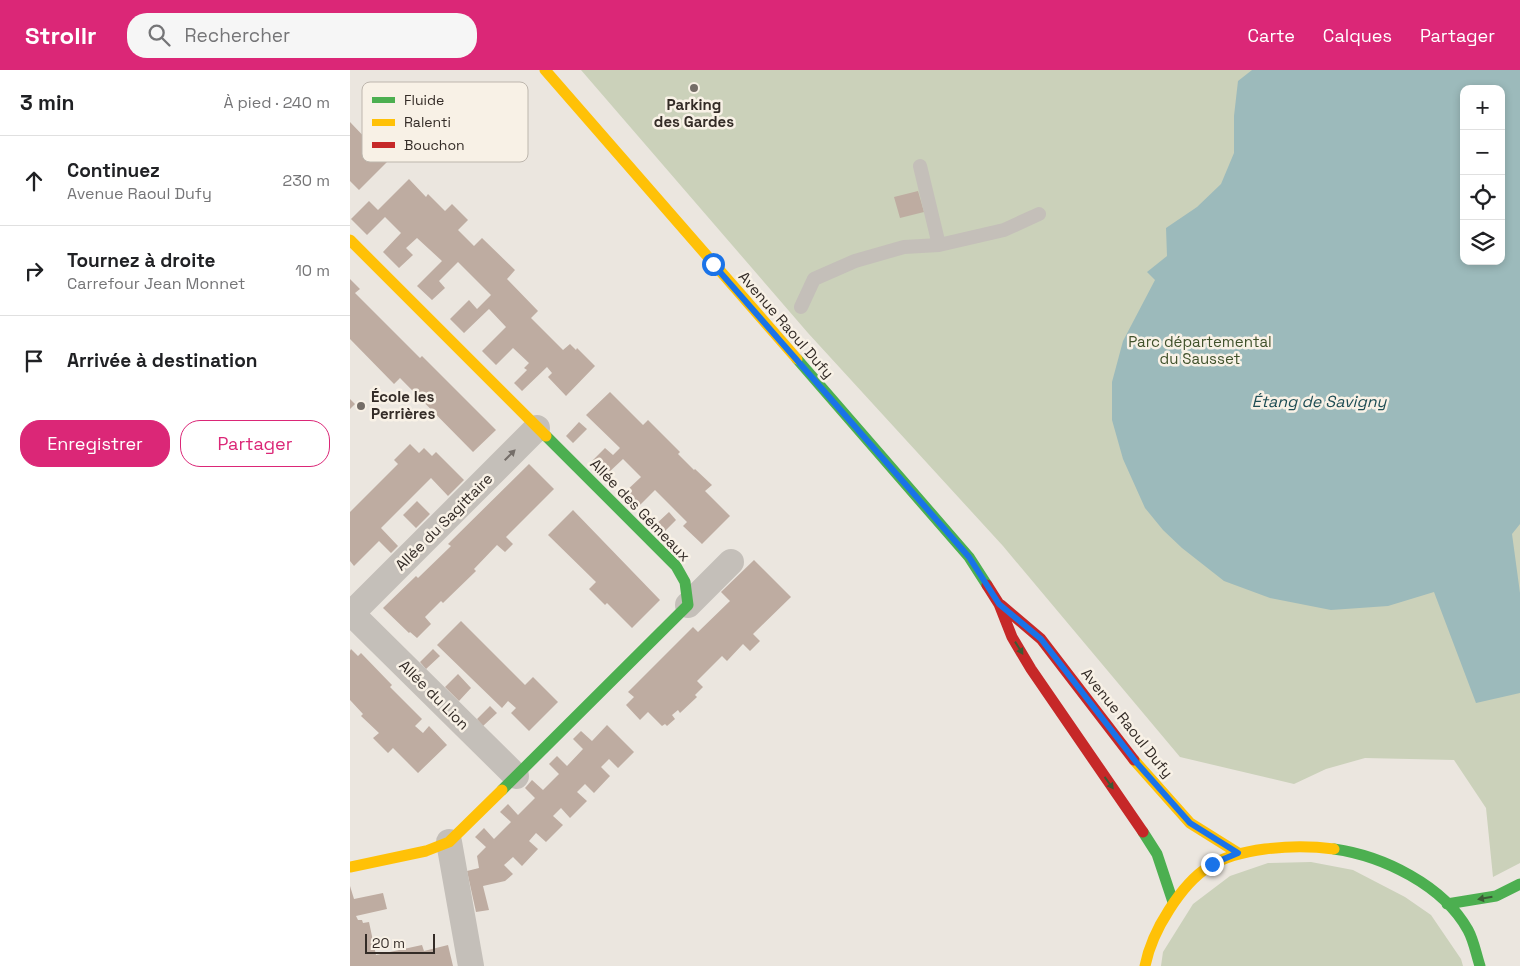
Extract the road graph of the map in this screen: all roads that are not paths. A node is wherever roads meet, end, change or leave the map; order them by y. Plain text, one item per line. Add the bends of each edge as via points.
1 (545, 70) edge
2 (920, 166) dead end
3 (1039, 214) dead end
4 (350, 240) edge
5 (939, 245) junction
6 (801, 307) dead end
7 (537, 428) junction
8 (731, 562) dead end
9 (999, 604) junction
10 (688, 605) junction
11 (351, 614) edge
12 (516, 776) junction
13 (448, 842) junction
14 (1238, 853) junction
15 (350, 867) edge
16 (1520, 884) edge
17 (1173, 902) junction
18 (1447, 904) junction
19 (471, 966) edge
20 (1145, 966) edge
21 (1480, 966) edge

1 - 9 main road, Avenue Raoul Dufy via 969,557
2 - 5 lane
3 - 5 lane via 1004,230
4 - 7 main road, Allée des Gémeaux
5 - 6 lane via 904,246 855,261 814,279
7 - 10 main road, Allée des Gémeaux via 676,566 685,582
11 -> 7 street, Allée du Sagittaire
8 - 10 street
9 - 14 main road, Avenue Raoul Dufy via 1041,639 1136,762 1190,823
9 -> 17 main road, Avenue Raoul Dufy via 1012,637 1032,669 1158,854
10 - 12 main road
11 - 12 street, Allée du Lion
12 - 13 main road
13 - 15 main road via 426,851
13 - 19 street
14 - 17 main road via 1212,864 1196,876
14 - 18 main road via 1278,846 1320,846 1368,855 1415,876
16 -> 18 main road via 1496,896
17 - 20 main road via 1157,930
18 - 21 main road via 1467,928

